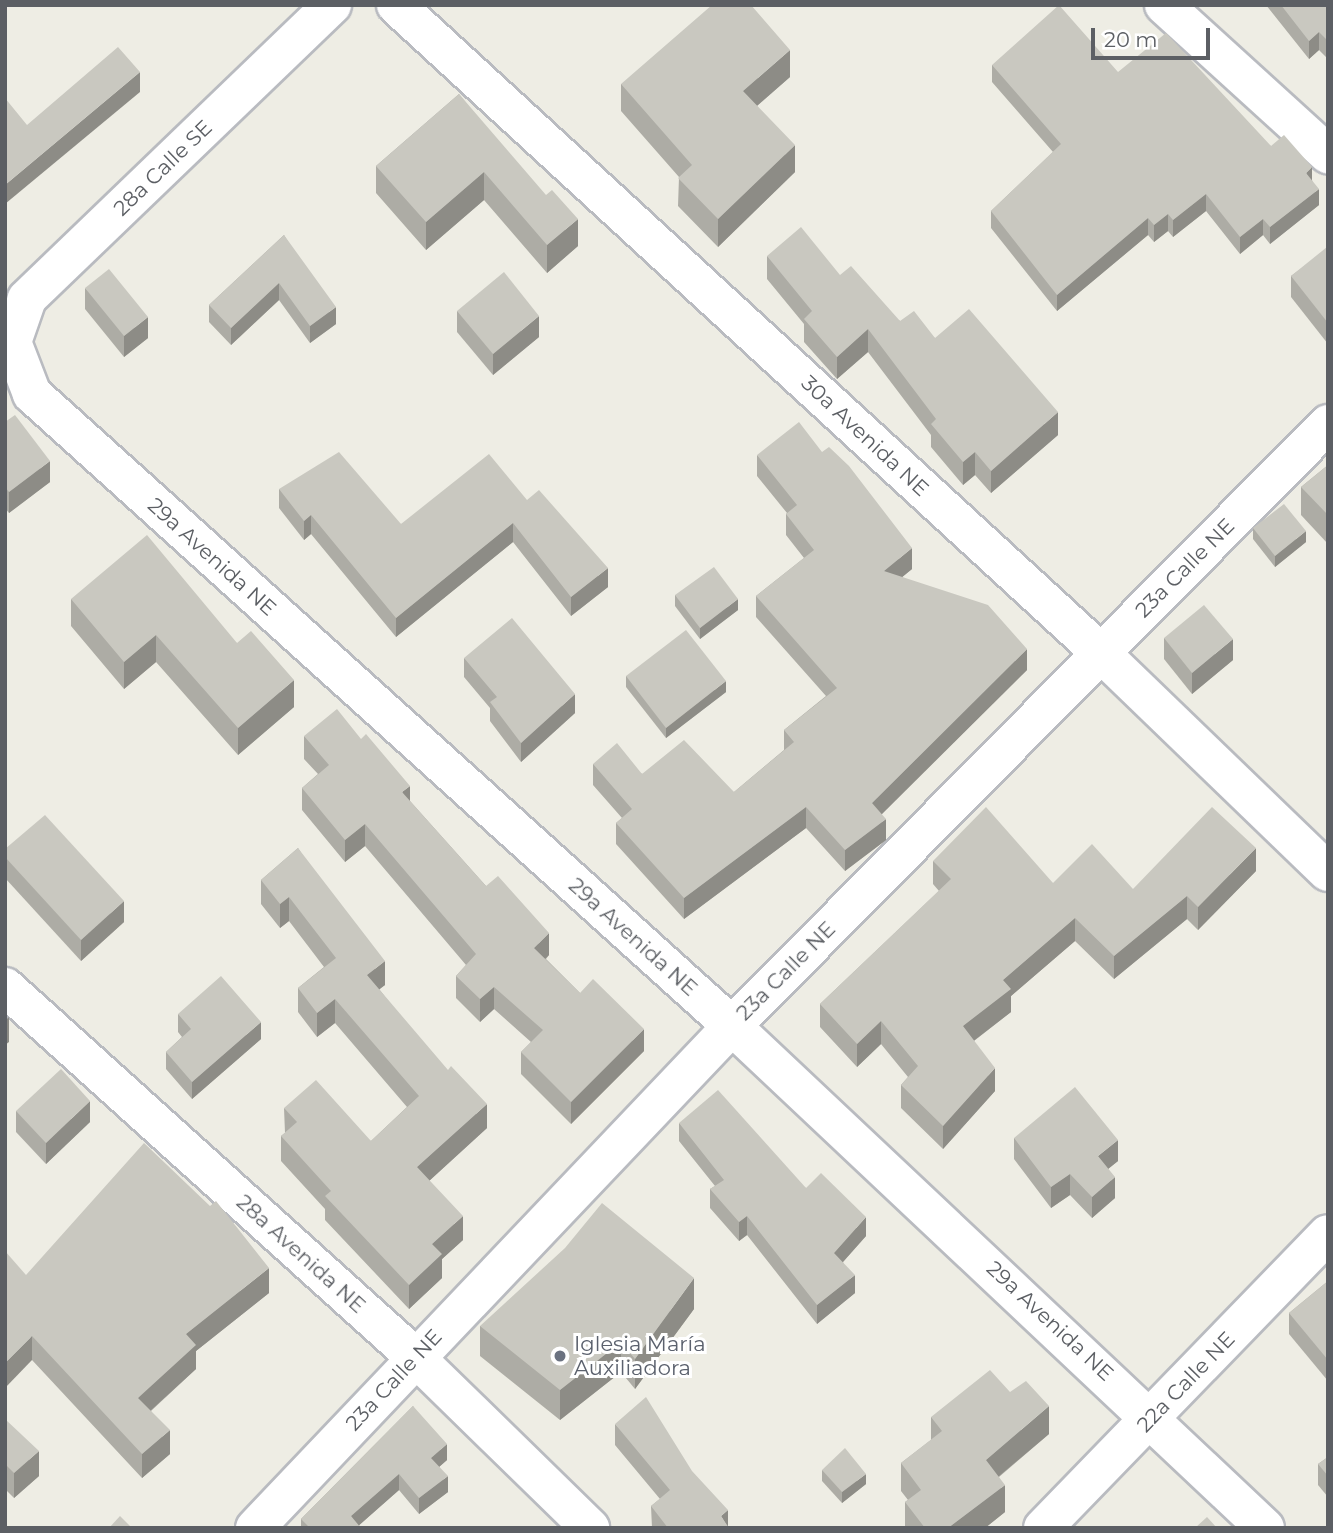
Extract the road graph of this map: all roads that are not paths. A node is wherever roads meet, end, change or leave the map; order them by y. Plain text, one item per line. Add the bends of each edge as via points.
1 (332, 5) edge
2 (396, 5) edge
3 (1164, 5) edge
4 (1328, 154) edge
5 (12, 342) joint
6 (1328, 424) edge
7 (1101, 653) junction
8 (1328, 872) edge
9 (5, 986) edge
10 (732, 1026) junction
11 (1328, 1234) edge
12 (415, 1357) junction
13 (1153, 1417) junction
14 (255, 1528) edge
15 (590, 1528) edge
16 (1043, 1528) edge
17 (1265, 1528) edge

1 - 5 street, 28a Calle SE via 27,299
2 - 7 street, 30a Avenida NE
3 - 4 street
5 - 10 street, 29a Avenida NE via 32,394
6 - 7 street, 23a Calle NE
7 - 8 street, 30a Avenida NE
7 - 10 street, 23a Calle NE
9 - 12 street, 28a Avenida NE
10 - 12 street, 23a Calle NE
10 - 13 street, 29a Avenida NE
11 - 13 street, 22a Calle NE
12 - 14 street, 23a Calle NE
12 - 15 street, 28a Avenida NE
13 - 16 street, 22a Calle NE
13 - 17 street, 29a Avenida NE

